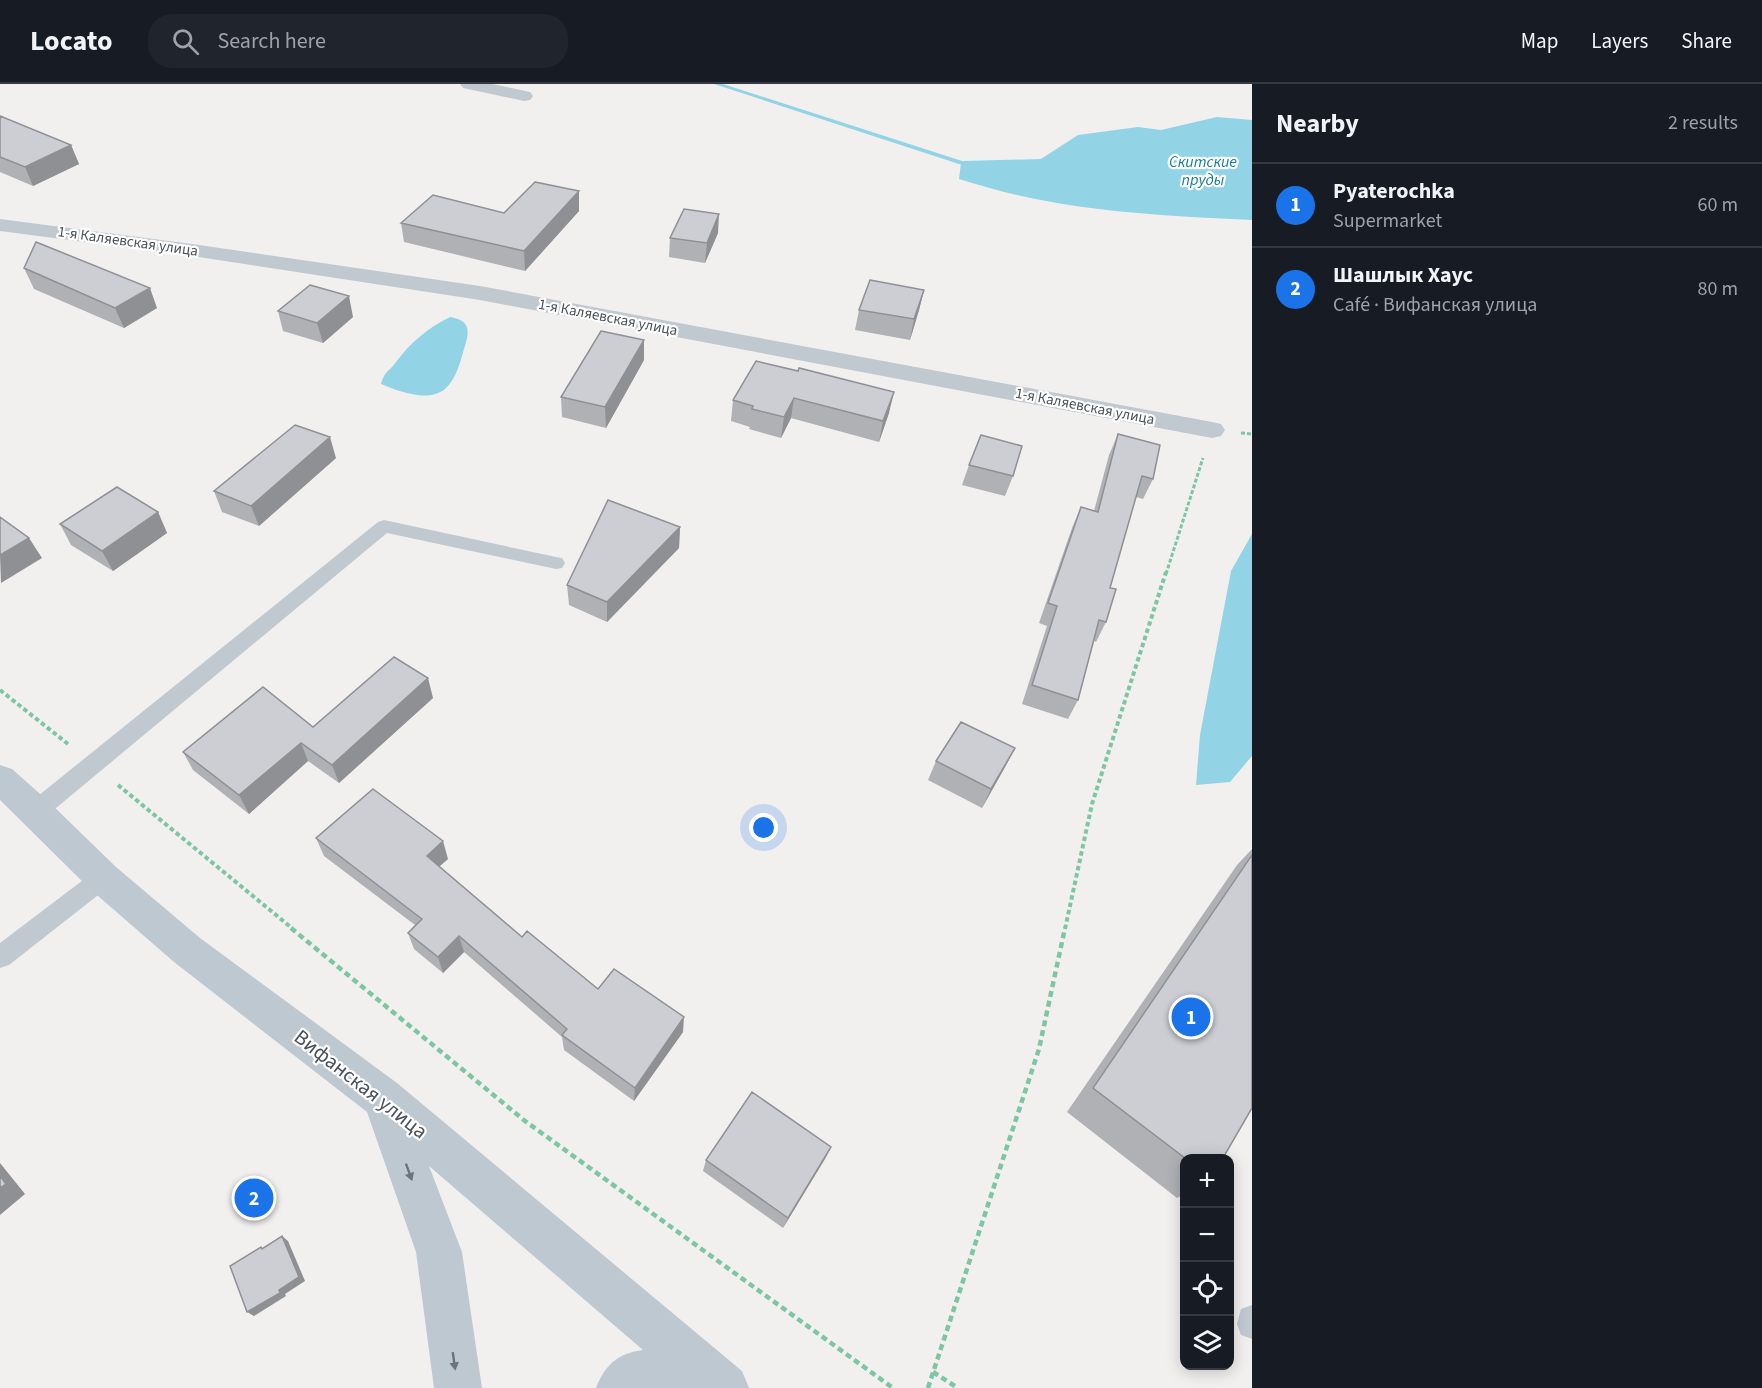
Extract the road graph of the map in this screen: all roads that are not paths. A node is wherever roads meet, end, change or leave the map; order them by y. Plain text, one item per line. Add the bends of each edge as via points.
1 (469, 84) edge
2 (524, 96) dead end
3 (0, 225) edge
4 (1212, 430) road end
5 (555, 563) dead end
6 (0, 779) edge
7 (36, 811) junction
8 (103, 878) junction
9 (0, 957) edge
10 (382, 1098) junction
11 (711, 1377) edge
12 (458, 1388) edge
13 (620, 1388) edge

1 - 2 street
3 - 4 street, 1-я Каляевская улица via 480,293
5 - 7 lane via 384,526
6 - 7 main road, Вифанская улица
7 - 8 main road, Вифанская улица
8 - 9 lane
8 - 10 main road, Вифанская улица via 187,950
10 - 11 main road, Вифанская улица
10 -> 12 main road via 439,1252
11 - 13 main road via 633,1375

